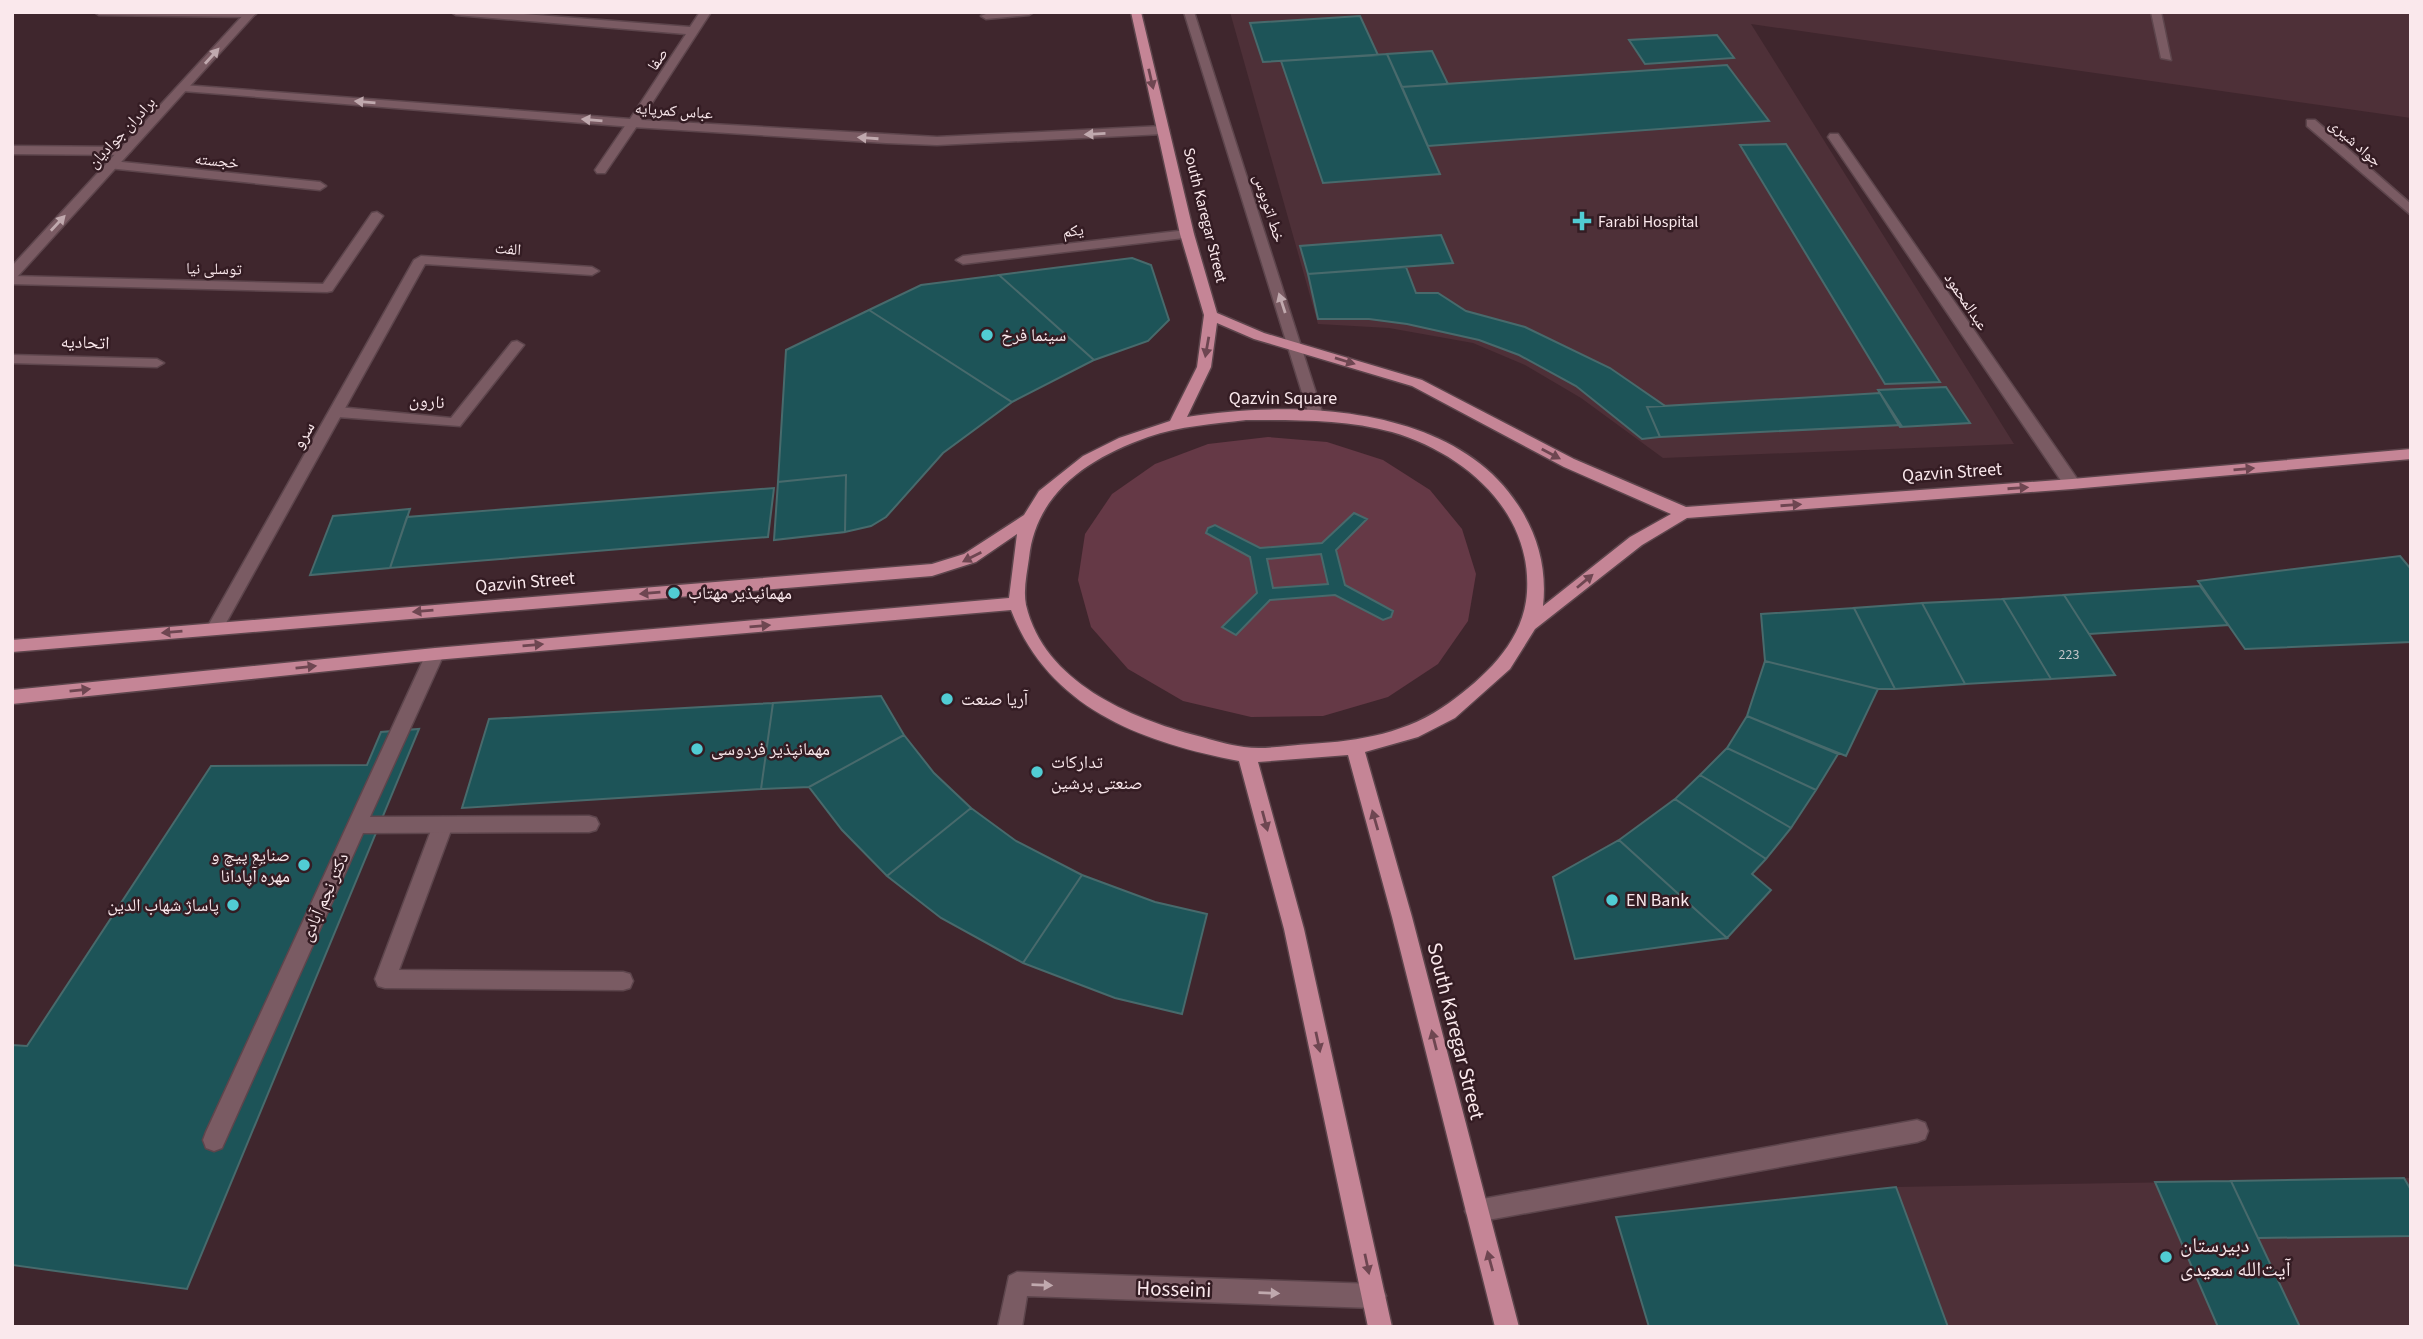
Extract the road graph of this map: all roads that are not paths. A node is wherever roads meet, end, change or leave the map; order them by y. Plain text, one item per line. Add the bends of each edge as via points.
1 (99, 12) edge
2 (456, 12) edge
3 (706, 12) edge
4 (1029, 12) edge
5 (1136, 12) edge
6 (1189, 12) edge
7 (2157, 12) edge
8 (252, 13) edge
9 (986, 16) dead end
10 (694, 31) junction
11 (2167, 58) dead end
12 (183, 88) junction
13 (633, 123) junction
14 (2311, 123) dead end
15 (1163, 130) junction
16 (1834, 137) dead end
17 (12, 150) edge
18 (125, 151) junction
19 (112, 165) junction
20 (601, 170) dead end
21 (320, 186) dead end
22 (2411, 211) edge
23 (377, 216) dead end
24 (1187, 234) junction
25 (421, 260) joint
26 (963, 260) dead end
27 (592, 271) dead end
28 (12, 274) edge
29 (12, 281) edge
30 (1211, 315) junction
31 (517, 345) dead end
32 (1296, 346) junction
33 (12, 359) edge
34 (157, 363) dead end
35 (338, 412) junction
36 (1316, 415) junction
37 (1176, 424) junction
38 (2411, 454) edge
39 (2072, 484) junction
40 (1684, 513) junction
41 (1028, 519) junction
42 (1017, 603) junction
43 (1531, 624) junction
44 (215, 628) junction
45 (12, 646) edge
46 (435, 654) junction
47 (12, 697) edge
48 (1355, 748) junction
49 (1247, 755) junction
50 (589, 824) dead end
51 (357, 825) junction
52 (443, 825) junction
53 (623, 981) dead end
54 (1917, 1132) dead end
55 (214, 1140) dead end
56 (1477, 1212) junction
57 (1374, 1296) junction
58 (1010, 1327) edge
59 (1380, 1327) edge
60 (1507, 1327) edge

1 - 8 street
2 - 10 street
3 - 10 street, صفا
4 - 9 street
5 -> 15 main road, South Karegar Street
32 -> 6 street, خط اتوبوس
7 - 11 street
12 -> 8 street, برادران جوادیان
10 - 13 street, صفا
13 -> 12 street, عباس کمرپایه
12 - 18 street, برادران جوادیان
15 -> 13 street, عباس کمرپایه via 937,141
13 - 20 street
14 - 22 street, جواد شیری
15 - 24 main road, South Karegar Street
16 - 39 street, عبدالمحمود
17 - 18 street
18 - 19 street, برادران جوادیان
19 - 21 street, خجسته
28 -> 19 street, برادران جوادیان
23 - 29 street, توسلی نیا via 327,288
24 - 26 street, یکم
24 - 30 main road, South Karegar Street
25 - 27 street, الفت
25 - 35 street, سرو
30 - 32 main road
30 -> 37 main road, South Karegar Street via 1204,367
31 - 35 street, نارون via 455,423
32 - 36 street, خط اتوبوس
32 -> 40 main road via 1417,383 1569,463
33 - 34 street, اتحادیه
35 - 44 street, سرو
36 - 37 main road, Qazvin Square via 1246,415
36 - 43 main road, Qazvin Square via 1367,422 1426,438 1499,486 1510,499 1534,557 1537,590
37 - 41 main road, Qazvin Square via 1114,446 1066,477
39 -> 38 main road, Qazvin Street
40 -> 39 main road, Qazvin Street
43 -> 40 main road, Qazvin Street via 1636,541
41 - 42 main road, Qazvin Square
41 -> 44 main road, Qazvin Street via 970,558 932,570
46 -> 42 main road
42 - 49 main road, Qazvin Square via 1034,645 1075,689 1121,719
43 - 48 main road, Qazvin Square via 1500,668 1441,721 1396,739
44 -> 45 main road, Qazvin Street
47 -> 46 main road
46 - 51 street, دکتر نجم آبادی
48 - 49 main road, Qazvin Square
56 -> 48 main road, South Karegar Street
49 -> 57 main road via 1294,929
50 - 52 street
51 - 52 street
51 - 55 street, دکتر نجم آبادی
52 - 53 street via 385,979
54 - 56 street
60 -> 56 main road, South Karegar Street
58 -> 57 street, Hosseini via 1017,1284
57 - 59 main road

